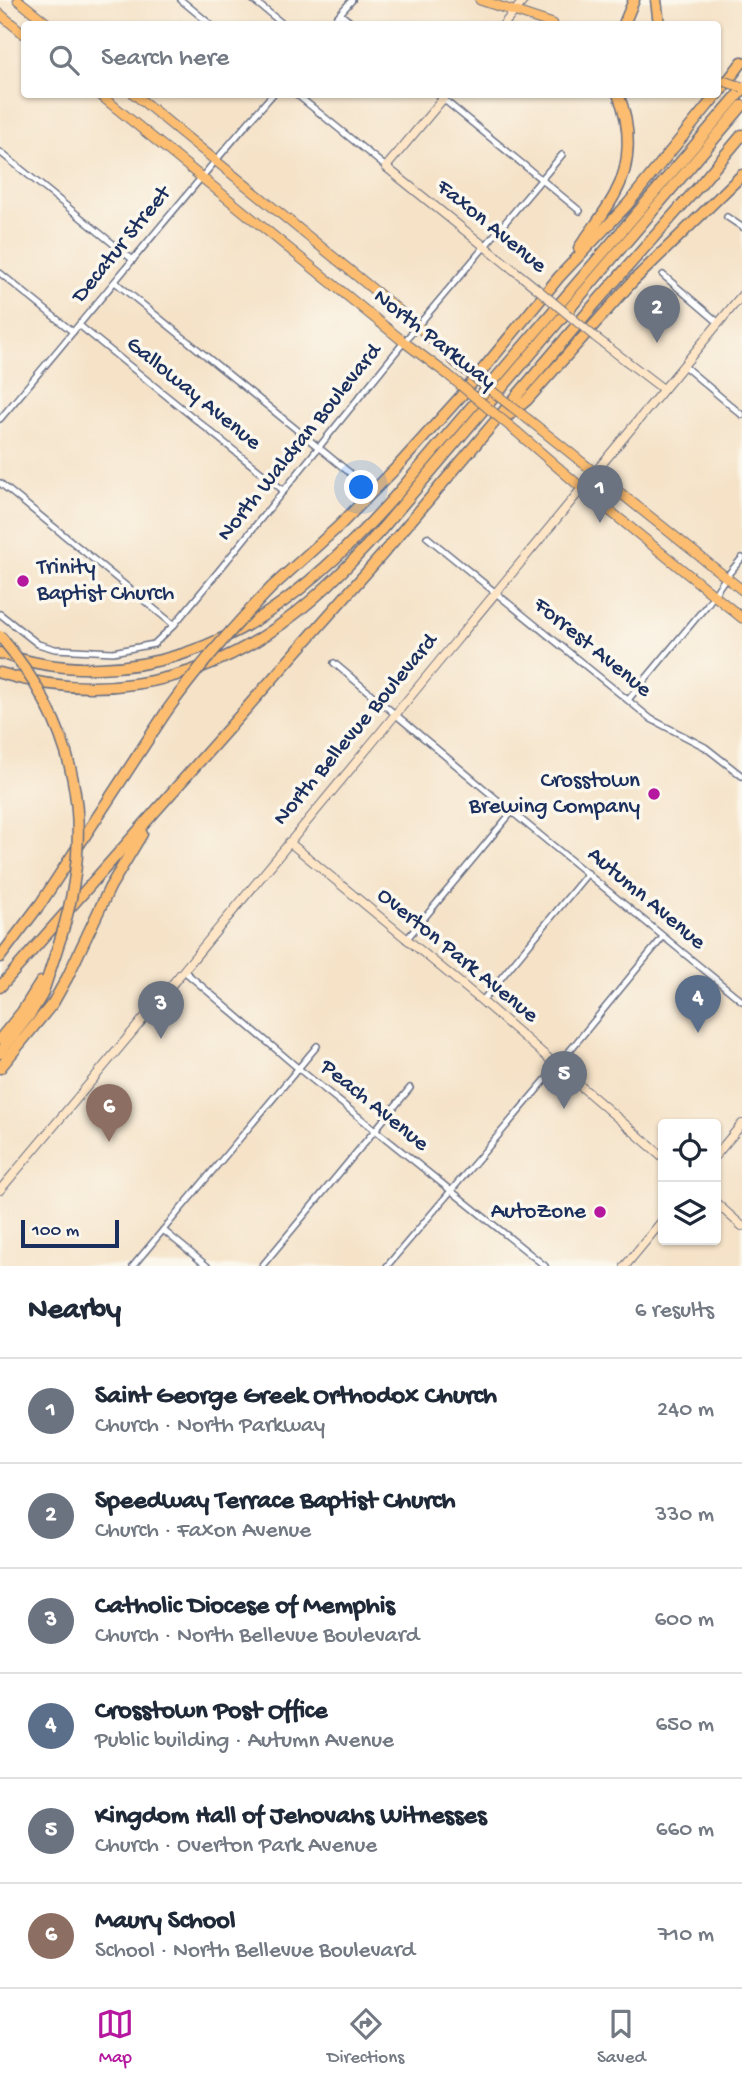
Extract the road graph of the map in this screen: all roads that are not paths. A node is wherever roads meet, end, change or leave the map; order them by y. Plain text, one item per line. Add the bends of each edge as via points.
1 (18, 0) edge
2 (181, 0) edge
3 (253, 0) edge
4 (352, 0) edge
5 (480, 0) edge
6 (524, 0) edge
7 (634, 0) edge
8 (656, 0) edge
9 (515, 12) junction
10 (0, 14) edge
11 (340, 14) junction
12 (44, 21) edge
13 (207, 21) edge
14 (279, 21) edge
15 (334, 21) edge
16 (349, 21) edge
17 (507, 21) edge
18 (544, 21) edge
19 (625, 21) edge
20 (659, 21) edge
21 (21, 32) edge
22 (742, 62) edge
23 (721, 81) edge
24 (742, 88) edge
25 (721, 89) edge
26 (104, 98) edge
27 (139, 98) edge
28 (269, 98) edge
29 (301, 98) edge
30 (441, 98) edge
31 (445, 98) edge
32 (620, 98) edge
33 (714, 98) edge
34 (742, 106) edge
35 (742, 135) edge
36 (0, 152) edge
37 (562, 155) dead end
38 (215, 160) junction
39 (386, 167) junction
40 (742, 175) edge
41 (200, 177) junction
42 (543, 179) junction
43 (580, 211) dead end
44 (727, 217) dead end
45 (742, 227) edge
46 (484, 248) junction
47 (133, 260) junction
48 (0, 273) edge
49 (663, 275) dead end
50 (559, 277) junction
51 (115, 282) junction
52 (742, 295) edge
53 (719, 323) junction
54 (79, 325) junction
55 (418, 326) junction
56 (73, 332) junction
57 (404, 342) junction
58 (684, 366) junction
59 (663, 390) junction
60 (742, 415) edge
61 (0, 419) edge
62 (485, 434) junction
63 (318, 448) junction
64 (597, 472) junction
65 (350, 473) dead end
66 (0, 482) edge
67 (583, 489) junction
68 (284, 491) junction
69 (427, 537) dead end
70 (742, 558) edge
71 (726, 577) junction
72 (742, 590) edge
73 (496, 593) junction
74 (714, 595) junction
75 (0, 614) edge
76 (742, 618) edge
77 (174, 625) junction
78 (0, 636) edge
79 (0, 653) edge
80 (334, 663) dead end
81 (0, 673) edge
82 (628, 700) junction
83 (395, 714) junction
84 (742, 776) edge
85 (512, 812) junction
86 (152, 817) junction
87 (289, 842) junction
88 (588, 873) junction
89 (663, 937) junction
90 (406, 940) junction
91 (0, 957) edge
92 (184, 971) junction
93 (0, 987) edge
94 (39, 993) junction
95 (482, 1001) junction
96 (742, 1001) edge
97 (0, 1039) edge
98 (317, 1046) dead end
99 (0, 1053) edge
100 (558, 1065) junction
101 (0, 1068) edge
102 (299, 1069) junction
103 (410, 1088) dead end
104 (742, 1124) edge
105 (375, 1130) junction
106 (721, 1149) edge
107 (658, 1153) edge
108 (0, 1190) edge
109 (452, 1190) junction
110 (721, 1207) edge
111 (658, 1226) edge
112 (742, 1226) edge
113 (163, 1230) junction
114 (133, 1266) edge
115 (206, 1266) edge
116 (262, 1266) edge
117 (387, 1266) edge
118 (545, 1266) edge
119 (625, 1266) edge

1 - 12 main road
2 - 13 street
3 - 14 street
4 - 11 street
5 - 9 main road
6 - 9 street
7 - 19 highway
8 - 20 highway
9 - 17 street
9 - 18 main road
10 - 21 main road
11 - 15 street
11 - 16 street
22 - 25 highway
23 - 24 main road, bridge
24 - 79 highway via 372,523 287,600 213,643 138,665 65,667
26 - 41 main road, North Parkway
27 - 38 main road, North Parkway
28 - 38 street, Decatur Street
29 - 39 street, Faxon Avenue
30 - 39 street
31 - 42 street
32 - 50 highway via 629,132 617,193
33 - 50 highway via 626,205
34 - 81 highway via 373,538 333,581 286,620 221,659 154,681 72,687
35 - 62 highway
36 - 47 street
37 - 42 street, North Waldran Boulevard
38 - 41 street, Decatur Street
38 - 55 main road, North Parkway
39 - 46 street, Faxon Avenue
40 - 62 highway via 633,281 527,400
41 - 47 street, Decatur Street
41 - 57 main road, North Parkway
42 - 43 street
42 - 46 street, North Waldran Boulevard
44 - 45 street
46 - 55 street, North Waldran Boulevard
46 - 59 street, Faxon Avenue, bridge
47 - 51 street, Decatur Street
48 - 56 street
49 - 53 street
50 - 91 highway, bridge via 397,467 234,625 199,666
51 - 54 street, Decatur Street
51 - 63 street
52 - 53 street, North Bellevue Boulevard
53 - 58 street, North Bellevue Boulevard
54 - 56 street, Decatur Street
54 - 68 street, Galloway Avenue
55 - 57 street, North Waldran Boulevard
55 - 64 main road, North Parkway, bridge via 456,363
56 - 61 street, Decatur Street
57 - 63 street, North Waldran Boulevard
57 - 67 main road, North Parkway, bridge
58 - 59 street, North Bellevue Boulevard
58 - 60 street
59 - 64 street, North Bellevue Boulevard
62 - 86 highway
63 - 65 street
63 - 68 street, North Waldran Boulevard
64 - 67 street, North Bellevue Boulevard
64 - 71 main road, North Parkway
66 - 77 street
67 - 73 street, North Bellevue Boulevard
67 - 74 main road, North Parkway
68 - 77 street, North Waldran Boulevard
69 - 73 street, Forrest Avenue
70 - 71 street
71 - 72 main road, North Parkway
71 - 74 street
73 - 82 street, Forrest Avenue
73 - 83 street, North Bellevue Boulevard
74 - 76 main road, North Parkway
74 - 82 street
75 - 77 street via 38,645 55,649 113,652 136,648 154,644
78 - 94 highway, bridge via 22,663 61,737 78,820 72,898
80 - 83 street, Autumn Avenue
82 - 84 street, Forrest Avenue via 651,719 705,747
83 - 85 street, Autumn Avenue
83 - 87 street, North Bellevue Boulevard
85 - 88 street, Autumn Avenue
85 - 90 street
86 - 93 highway
86 - 101 highway via 110,887 53,1003
87 - 90 street, Overton Park Avenue
87 - 92 street, North Bellevue Boulevard
88 - 89 street, Autumn Avenue
88 - 95 street
89 - 96 street, Autumn Avenue
89 - 100 street
90 - 95 street, Overton Park Avenue
92 - 102 street, Peach Avenue
92 - 108 street, North Bellevue Boulevard
94 - 97 highway
94 - 99 highway via 31,1013
95 - 100 street, Overton Park Avenue
98 - 102 street
100 - 107 street, Overton Park Avenue
100 - 109 street
102 - 105 street, Peach Avenue
102 - 113 street
103 - 105 street
104 - 106 street
105 - 109 street, Peach Avenue
105 - 116 street
109 - 117 street
109 - 118 street, Peach Avenue
110 - 112 street
111 - 119 street
113 - 114 street
113 - 115 street

